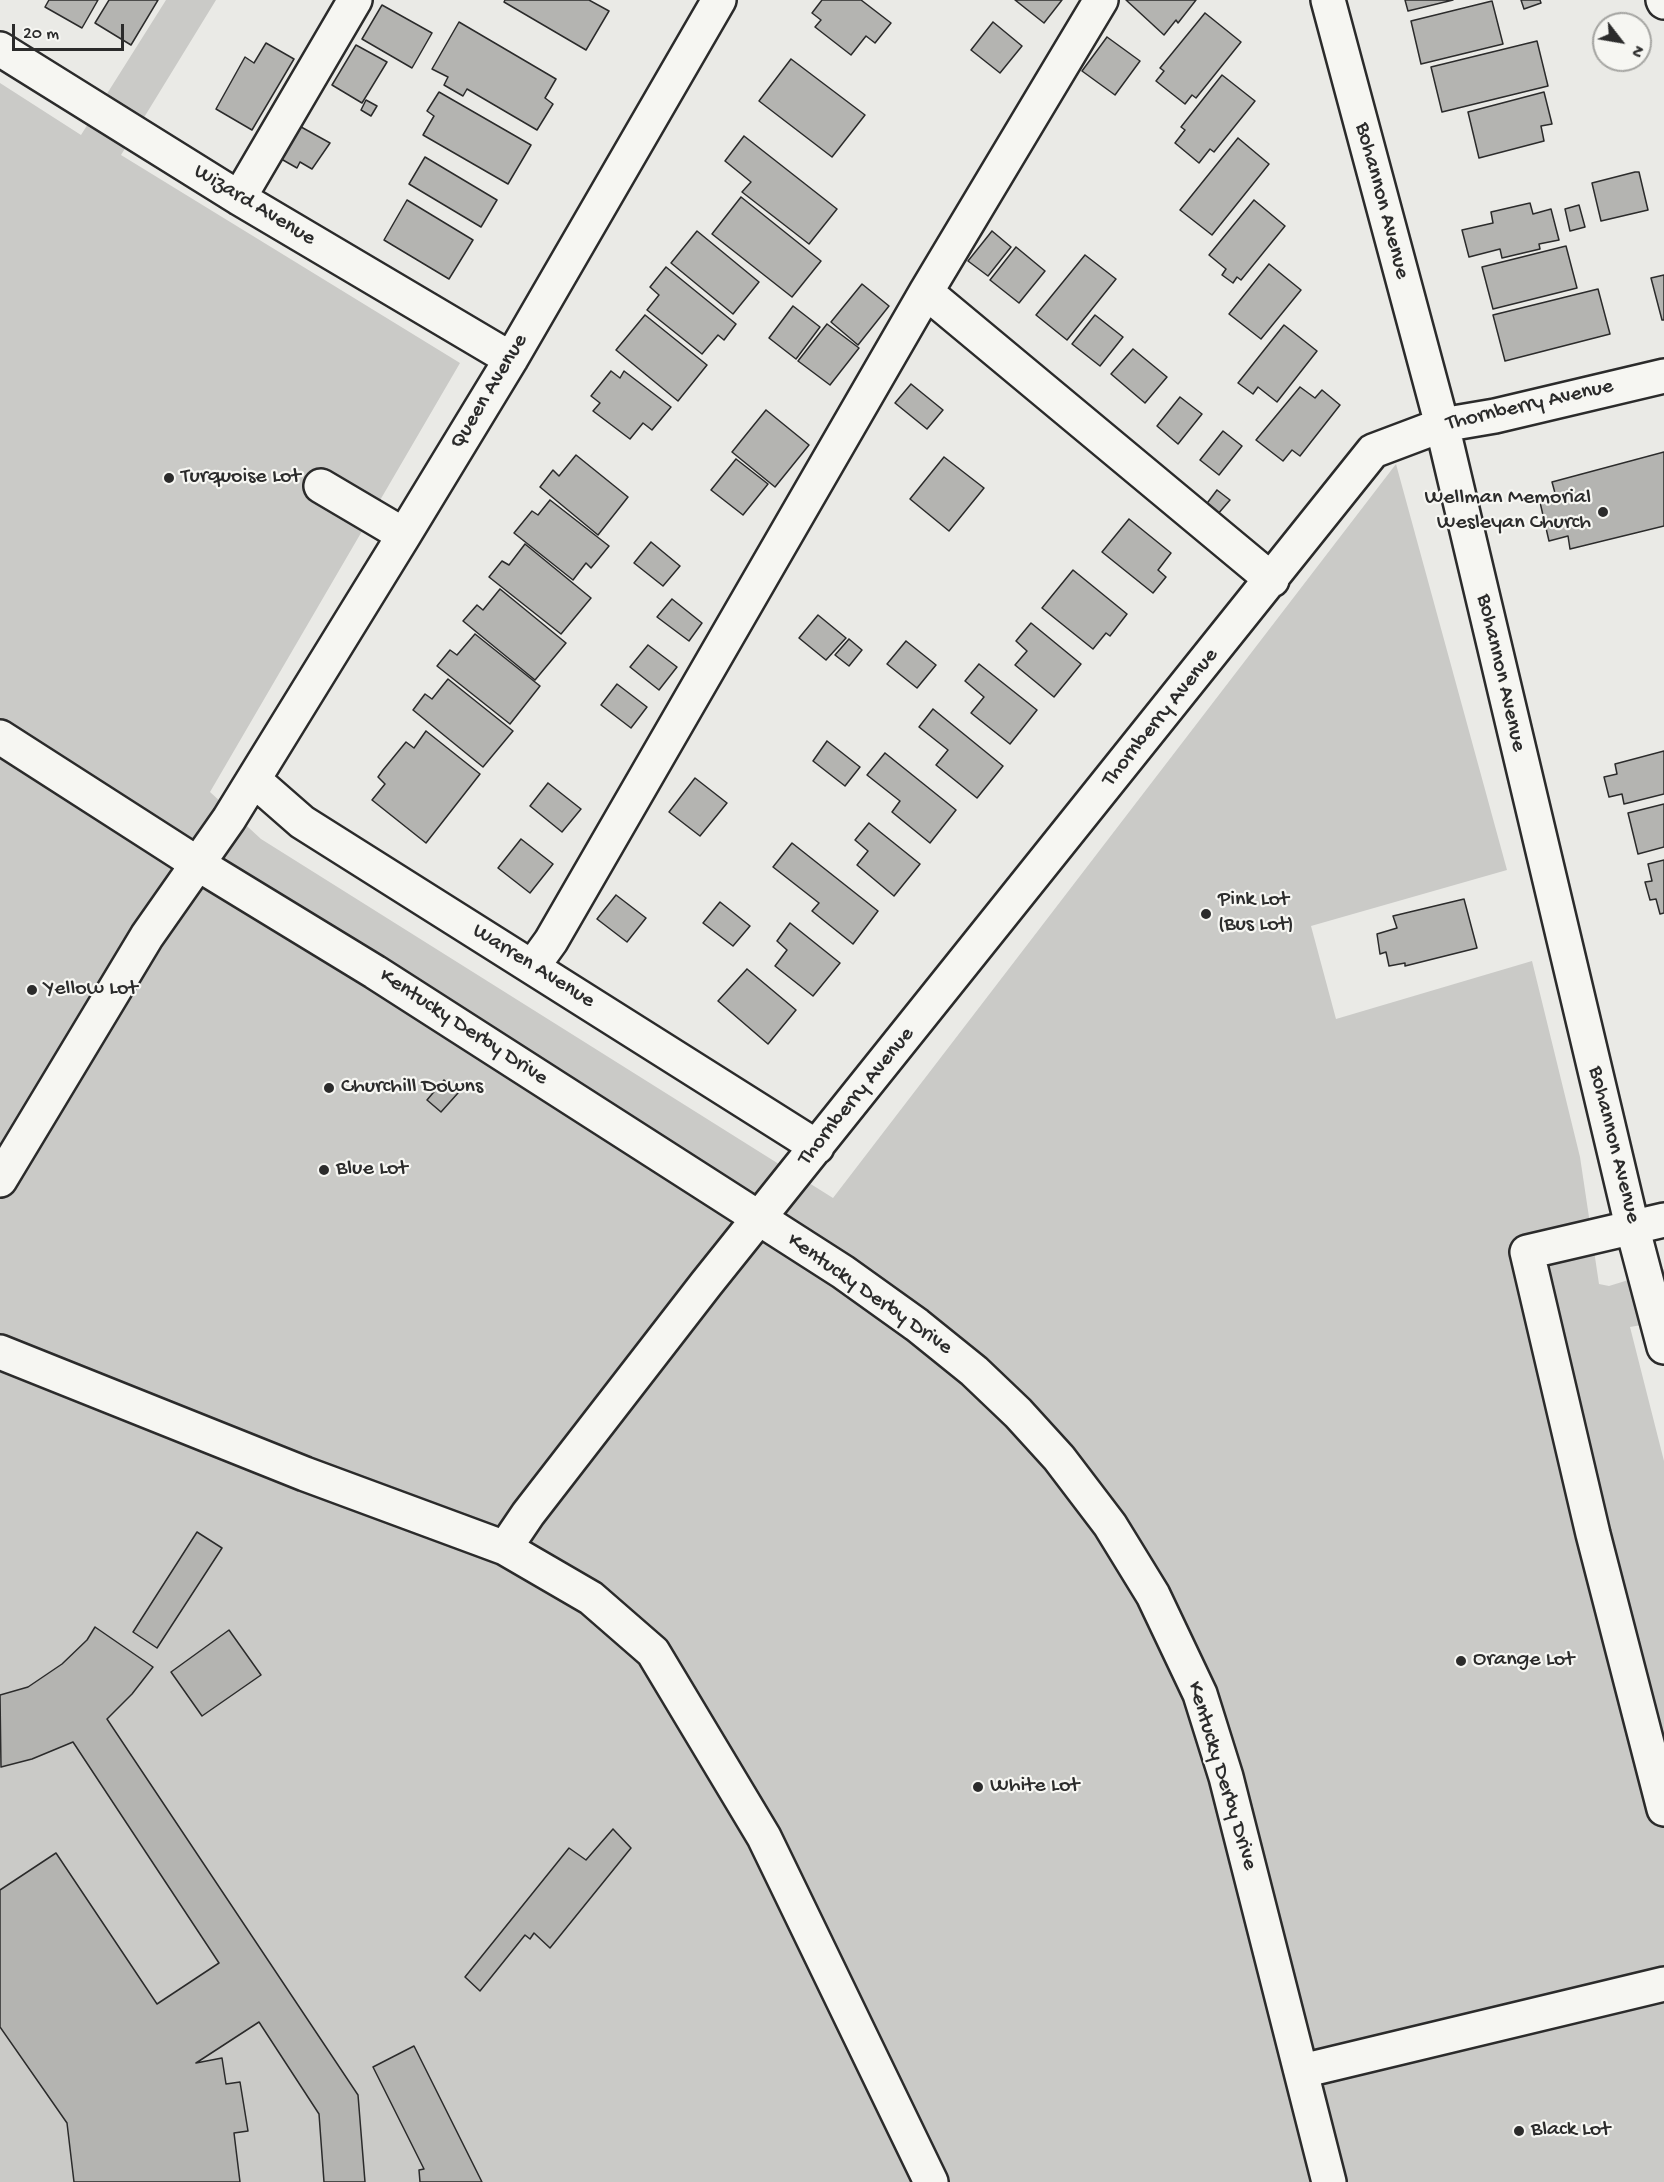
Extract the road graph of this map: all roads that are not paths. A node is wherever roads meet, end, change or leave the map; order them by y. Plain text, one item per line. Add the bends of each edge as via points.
1 (355, 0) edge
2 (718, 0) edge
3 (1101, 0) edge
4 (1328, 0) edge
5 (0, 49) edge
6 (238, 198) junction
7 (926, 292) junction
8 (511, 359) junction
9 (1664, 376) edge
10 (1442, 425) junction
11 (321, 486) dead end
12 (404, 535) junction
13 (1272, 580) junction
14 (0, 737) edge
15 (254, 780) junction
16 (198, 864) junction
17 (533, 966) junction
18 (817, 1147) junction
19 (0, 1180) edge
20 (760, 1218) junction
21 (1664, 1220) edge
22 (1632, 1226) junction
23 (1664, 1347) edge
24 (0, 1352) edge
25 (505, 1548) junction
26 (1664, 1809) edge
27 (1664, 1984) edge
28 (1302, 2071) junction
29 (926, 2180) edge
30 (1329, 2182) edge

1 - 6 street
2 - 8 street, Queen Avenue
3 - 7 street
4 - 10 street, Bohannon Avenue
5 - 6 street, Wizard Avenue
6 - 8 street, Wizard Avenue
7 - 13 street
7 - 17 street
8 - 12 street, Queen Avenue
9 - 10 street, Thornberry Avenue
10 - 13 street, Thornberry Avenue via 1373,451
10 - 22 street, Bohannon Avenue
11 - 12 street
12 - 15 street, Queen Avenue
13 - 18 street, Thornberry Avenue
14 - 16 street, Kentucky Derby Drive
15 - 16 street, Queen Avenue
15 - 17 street, Warren Avenue via 302,822
16 - 19 street, Queen Avenue via 147,936
16 - 20 street, Kentucky Derby Drive
17 - 18 street, Warren Avenue
18 - 20 street, Thornberry Avenue
20 - 25 street, Thornberry Avenue via 604,1414
20 - 28 street, Kentucky Derby Drive via 843,1272 974,1371 1059,1458 1110,1525 1153,1595 1200,1694 1226,1777
21 - 22 street
22 - 23 street, Bohannon Avenue
22 - 26 street via 1527,1252 1593,1534
24 - 25 street
25 - 29 street via 591,1598 653,1652 764,1837
27 - 28 street
28 - 30 street, Kentucky Derby Drive

